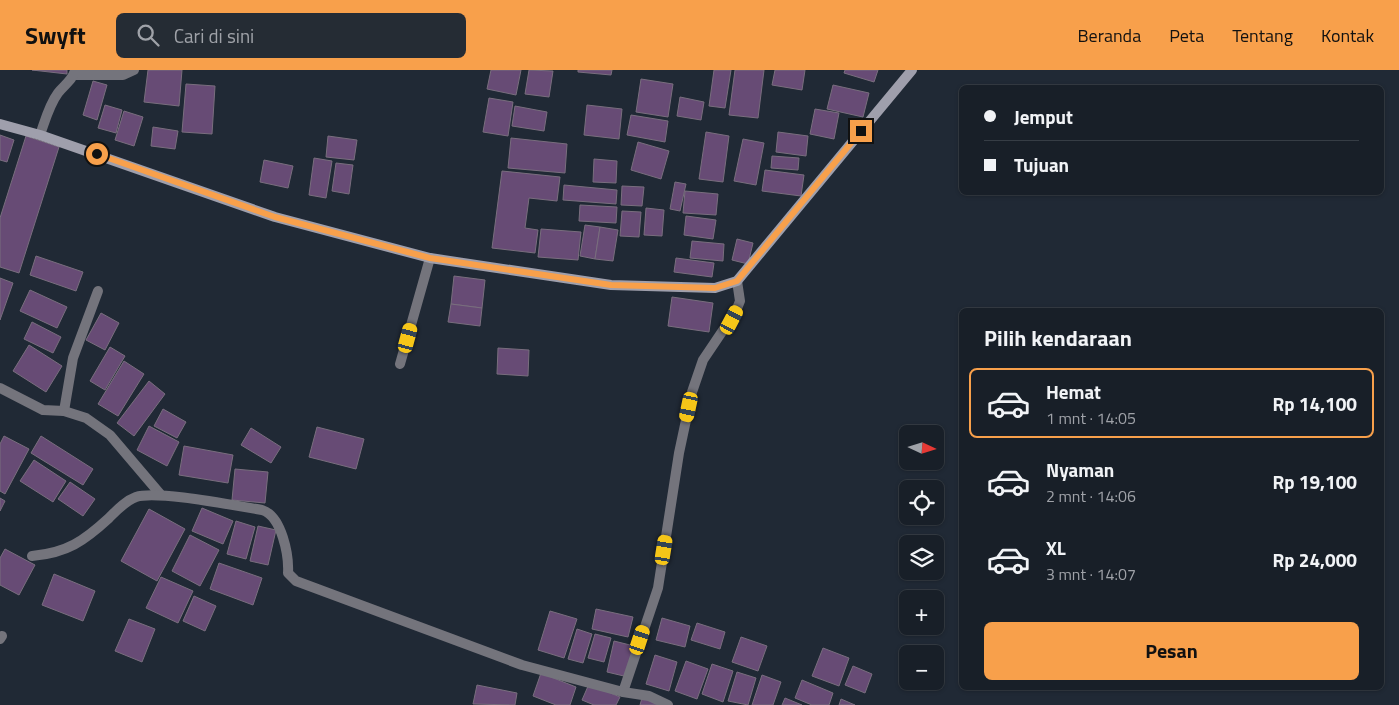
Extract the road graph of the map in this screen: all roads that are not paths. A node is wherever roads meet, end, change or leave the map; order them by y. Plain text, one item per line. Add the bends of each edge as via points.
1 (134, 70) edge
2 (912, 70) edge
3 (75, 73) edge
4 (0, 124) edge
5 (40, 135) junction
6 (430, 258) junction
7 (737, 281) junction
8 (98, 291) dead end
9 (400, 364) dead end
10 (0, 388) edge
11 (64, 411) junction
12 (161, 495) junction
13 (32, 556) dead end
14 (623, 692) junction
15 (668, 705) edge

1 - 3 street via 124,75
2 - 7 street
3 - 5 street via 58,93
4 - 5 street
5 - 6 street via 275,217
6 - 7 street via 611,285 715,288
6 - 9 street
7 - 14 street via 740,301 736,311 704,360 692,392 658,588
8 - 11 street via 73,358
10 - 11 street via 43,410
11 - 12 street via 86,418 110,435
12 - 13 street via 137,497 125,502 90,536 72,547
12 - 14 street via 265,511 280,532 288,551 288,573 296,581 522,665
14 - 15 street via 649,696

